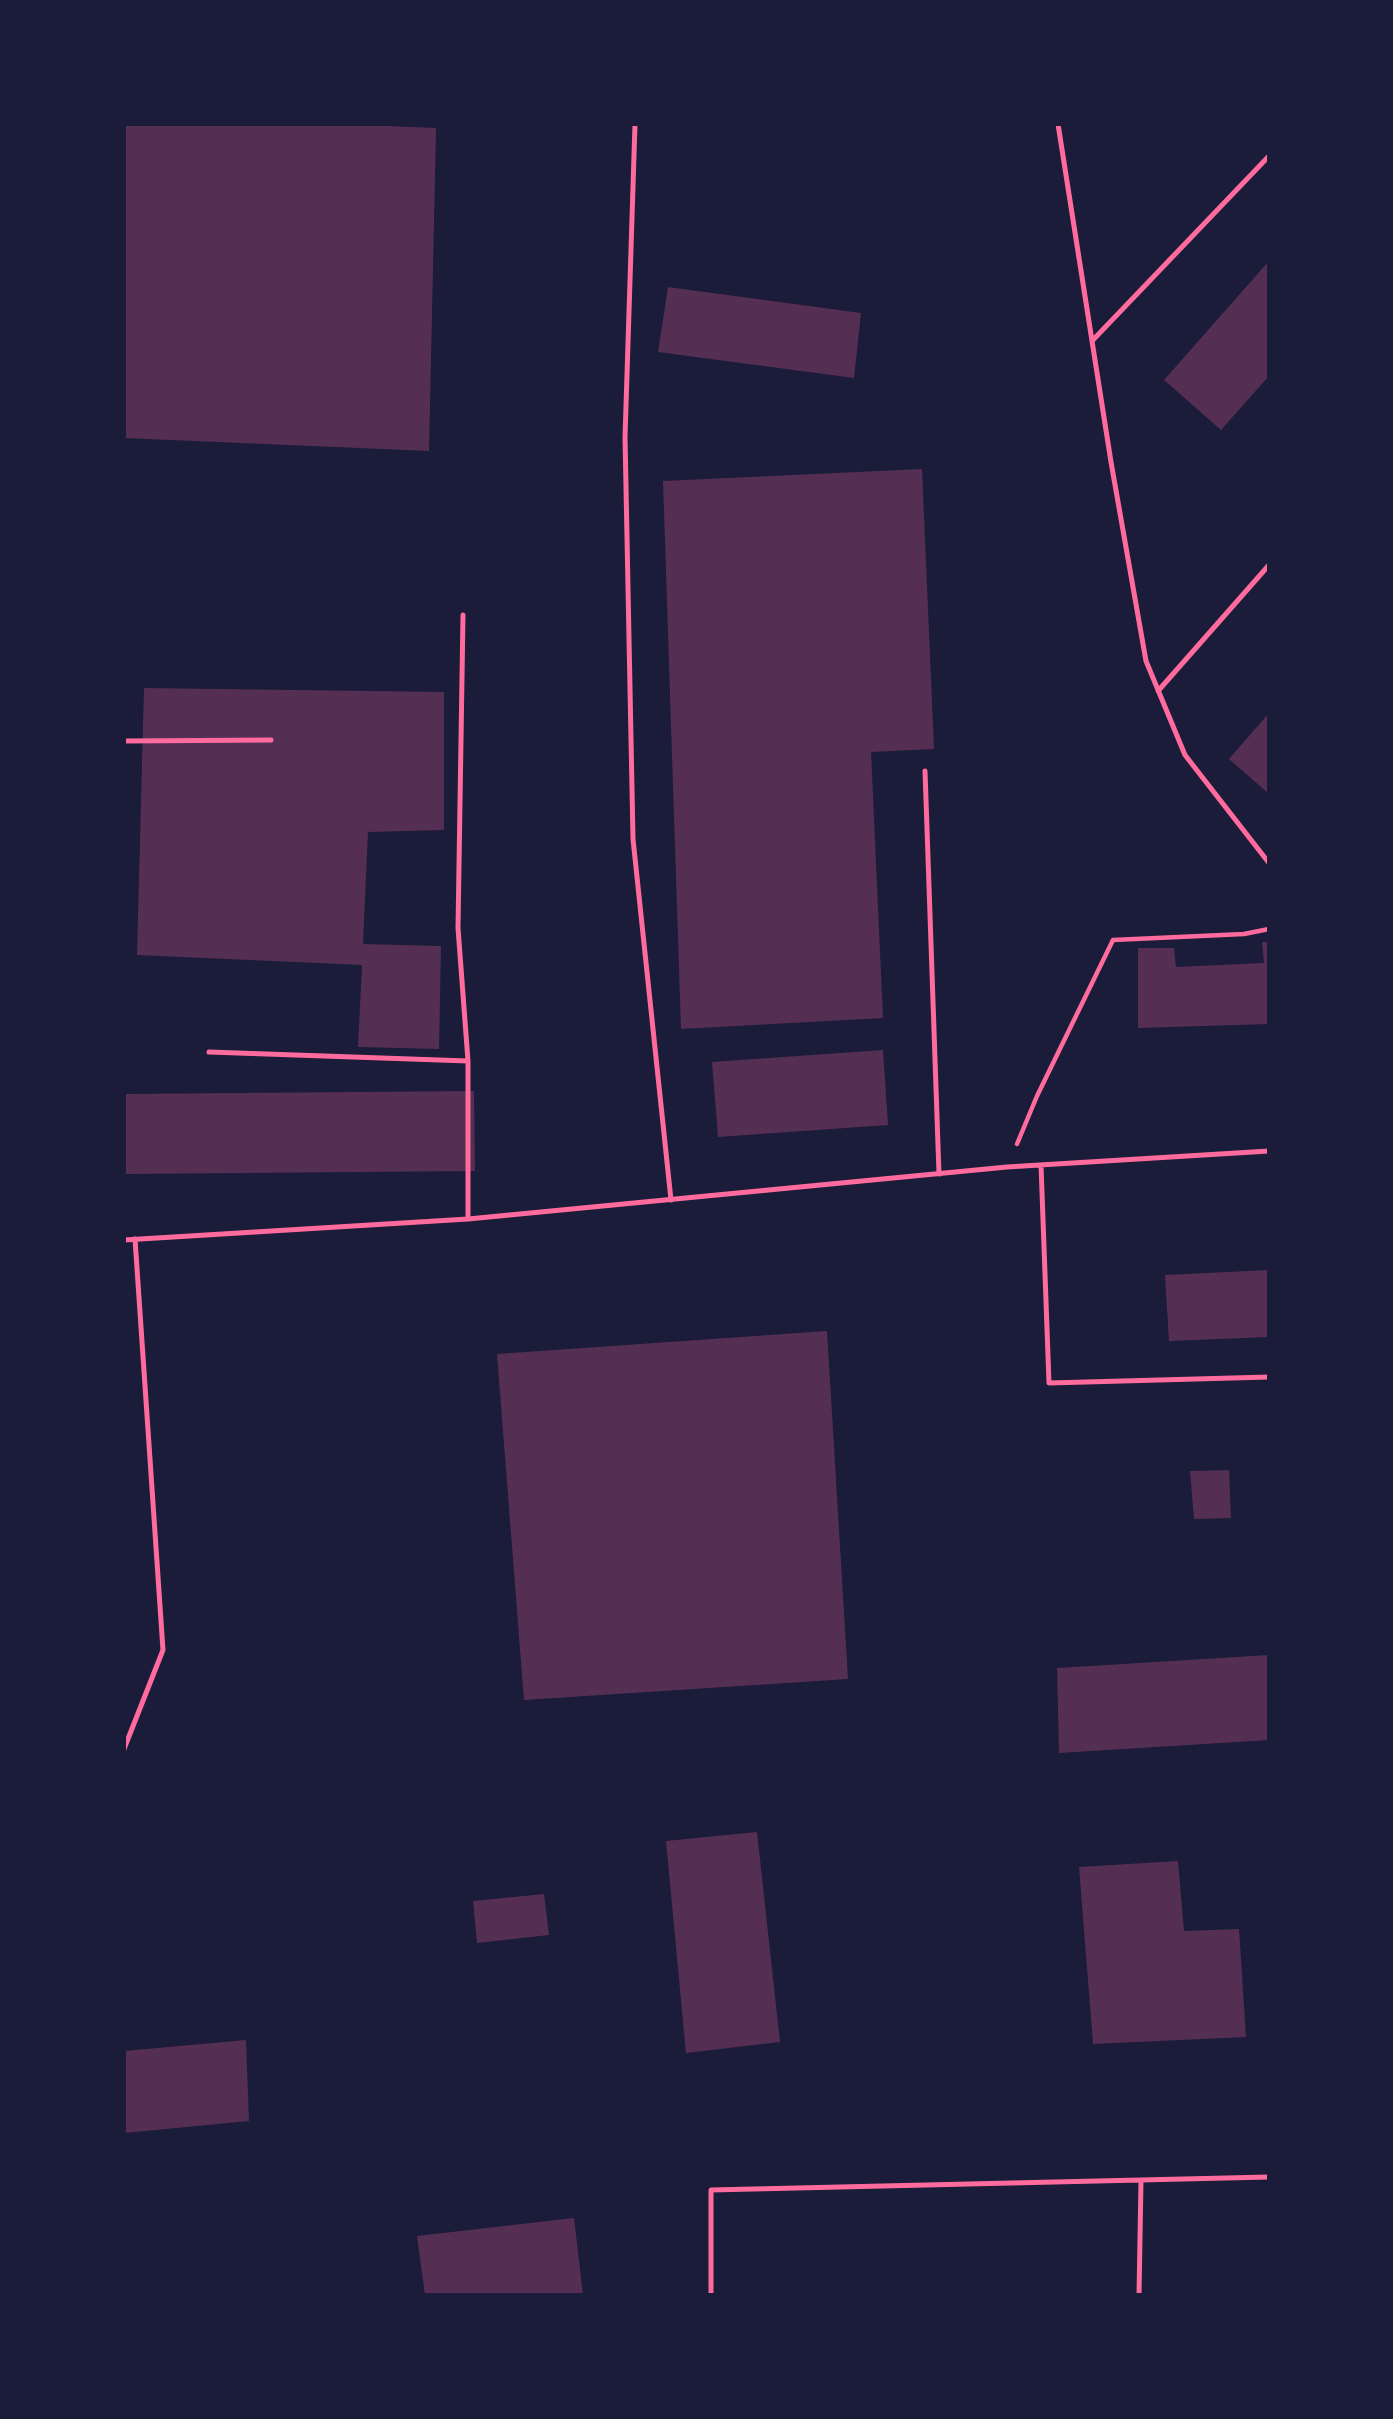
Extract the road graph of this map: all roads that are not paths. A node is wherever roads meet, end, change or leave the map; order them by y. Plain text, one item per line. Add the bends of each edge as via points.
1 (635, 124) edge
2 (1058, 124) edge
3 (1269, 156) edge
4 (1092, 341) junction
5 (1269, 565) edge
6 (463, 615) dead end
7 (1158, 691) junction
8 (271, 740) dead end
9 (124, 741) edge
10 (925, 771) dead end
11 (1269, 863) edge
12 (209, 1052) dead end
13 (468, 1061) junction
14 (1269, 1151) edge
15 (1041, 1165) junction
16 (939, 1174) junction
17 (671, 1200) junction
18 (468, 1219) junction
19 (135, 1239) junction
20 (124, 1240) edge
21 (1269, 1377) edge
22 (124, 1749) edge
23 (1269, 2177) edge
24 (1141, 2181) junction
25 (711, 2295) edge
26 (1139, 2295) edge

1 - 17 lane via 625,437 633,839
2 - 4 lane
3 - 4 lane
4 - 7 lane via 1146,661
5 - 7 lane
6 - 13 lane via 458,928
7 - 11 lane via 1185,755
8 - 9 lane
10 - 16 lane
12 - 13 lane
13 - 18 lane
14 - 15 lane
15 - 16 lane
15 - 21 lane via 1049,1383
16 - 17 lane
17 - 18 lane
18 - 19 lane
19 - 20 lane
19 - 22 lane via 163,1650
23 - 24 lane
24 - 25 lane via 711,2190
24 - 26 lane

